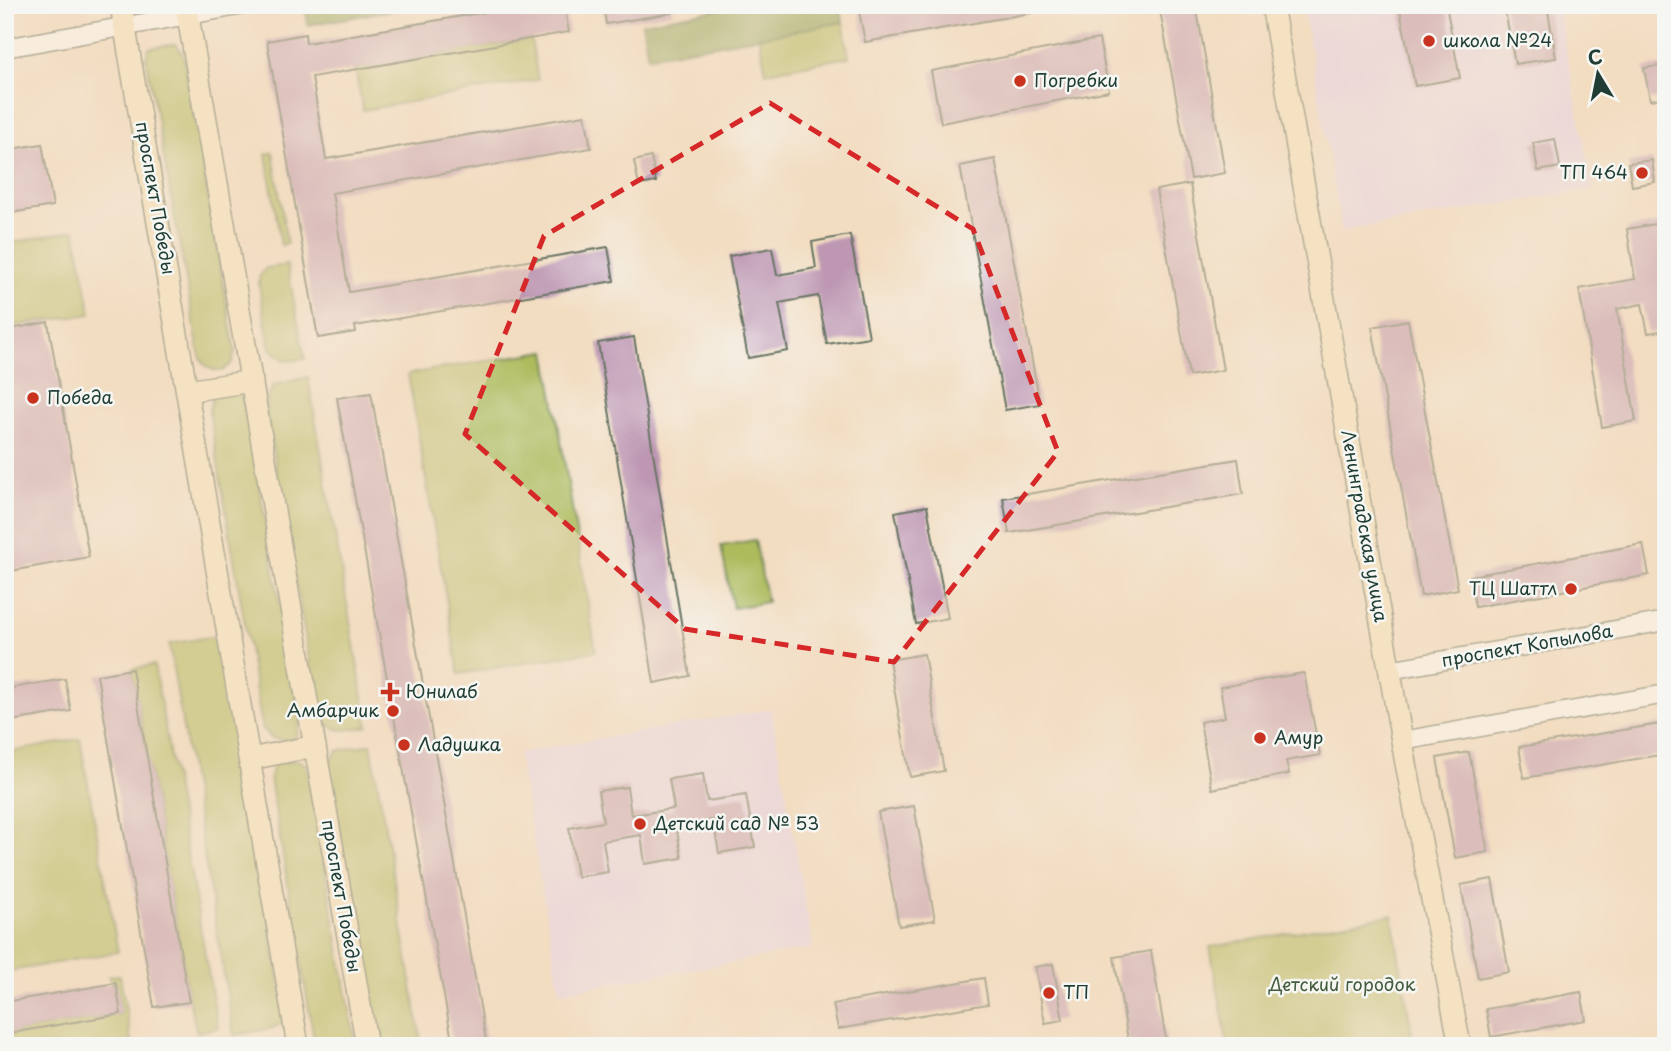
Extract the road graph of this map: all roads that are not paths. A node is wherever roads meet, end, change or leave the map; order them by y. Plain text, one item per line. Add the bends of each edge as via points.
1 (121, 5) edge
2 (244, 5) edge
3 (1272, 5) edge
4 (187, 10) edge
5 (125, 26) junction
6 (5, 48) edge
7 (252, 381) junction
8 (187, 391) junction
9 (1666, 621) edge
10 (1389, 670) junction
11 (1666, 694) edge
12 (1402, 741) junction
13 (315, 746) junction
14 (250, 758) junction
15 (299, 1046) edge
16 (367, 1046) edge
17 (1460, 1046) edge

1 - 5 main road, проспект Победы
2 - 4 street
3 - 10 main road, Ленинградская улица
4 - 5 street
4 - 7 main road, проспект Победы
5 - 6 street
5 - 8 main road, проспект Победы
7 - 8 main road
7 - 13 main road, проспект Победы
8 - 14 main road, проспект Победы
9 - 10 street, проспект Копылова
10 - 12 main road, Ленинградская улица
11 - 12 street
12 - 17 main road, Ленинградская улица
13 - 14 main road
13 - 16 main road, проспект Победы
14 - 15 main road, проспект Победы

